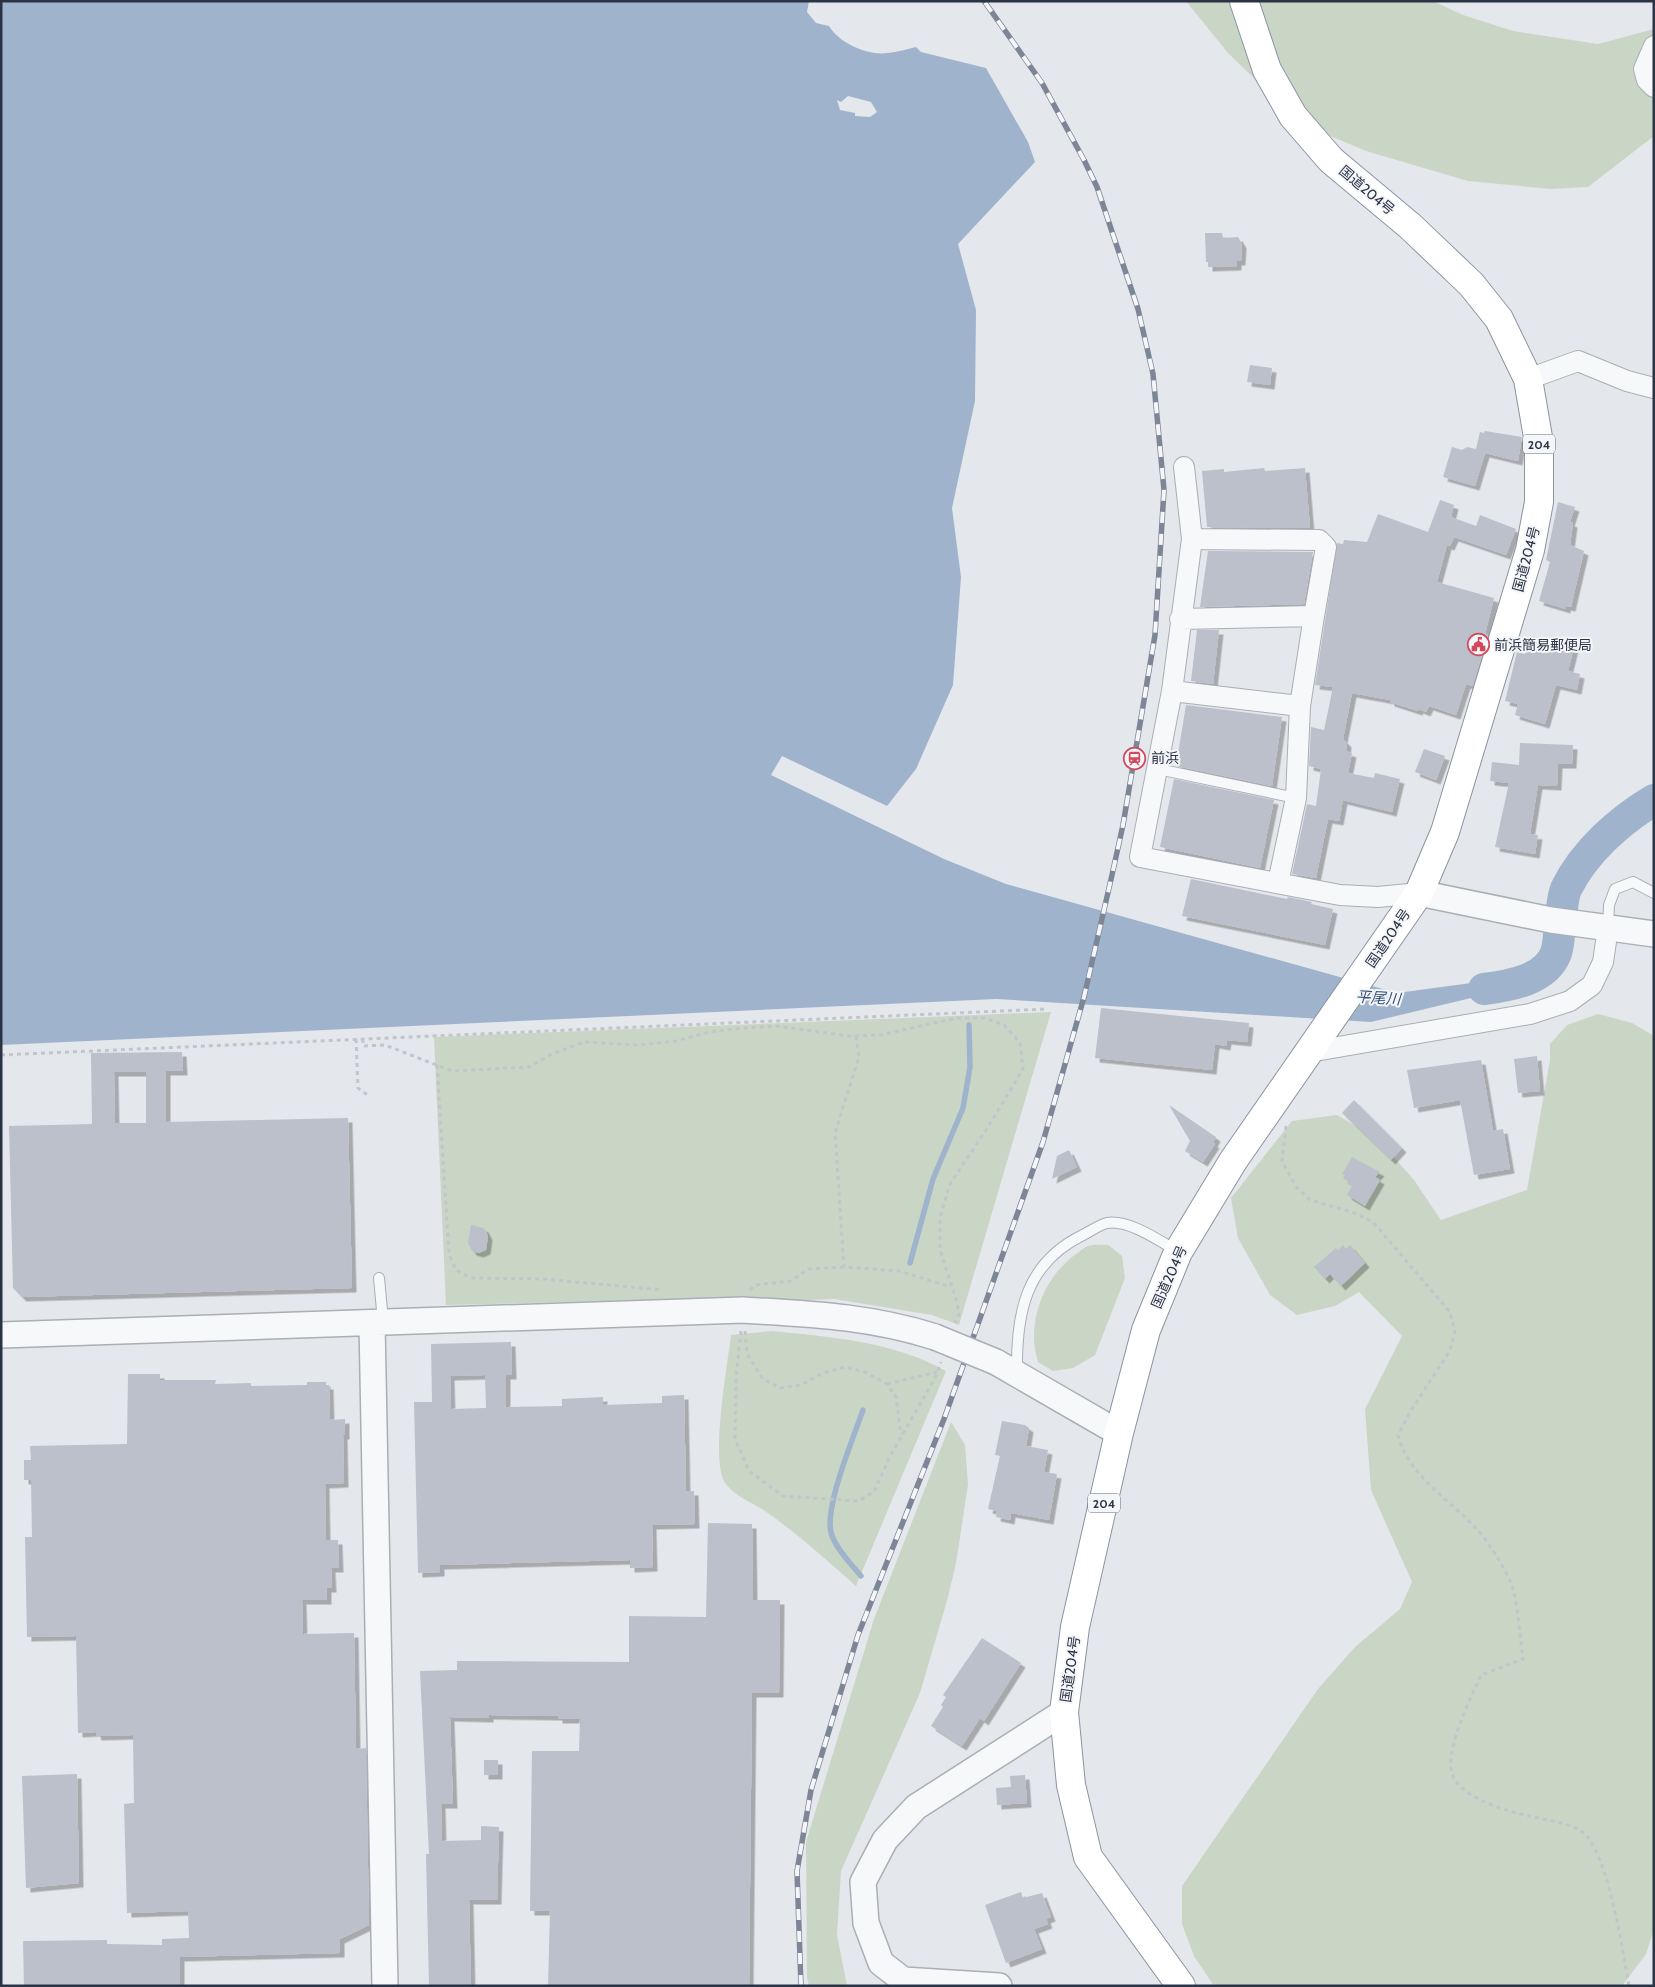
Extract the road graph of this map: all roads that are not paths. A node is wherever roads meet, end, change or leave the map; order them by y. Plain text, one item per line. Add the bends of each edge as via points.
1 (1244, 1) edge
2 (1654, 46) edge
3 (1654, 87) edge
4 (1528, 379) junction
5 (1654, 388) edge
6 (1184, 467) dead end
7 (1192, 540) junction
8 (1314, 616) junction
9 (1180, 619) junction
10 (1172, 691) junction
11 (1300, 706) junction
12 (1158, 769) junction
13 (1296, 798) junction
14 (1278, 883) junction
15 (1419, 893) junction
16 (1654, 893) edge
17 (1599, 927) junction
18 (1654, 934) edge
19 (1314, 1044) junction
20 (1178, 1252) junction
21 (379, 1278) dead end
22 (378, 1322) junction
23 (1, 1335) edge
24 (1007, 1368) junction
25 (1119, 1434) junction
26 (1064, 1712) junction
27 (385, 1986) edge
28 (999, 1986) edge
29 (1181, 1986) edge

1 - 4 highway, 国道204号 / 204 via 1267,70 1293,116 1332,160 1410,226 1471,284 1499,319
2 - 3 street via 1644,69 1647,80
4 - 5 street via 1578,361 1627,382
4 - 15 highway, 国道204号 / 204 via 1539,443 1539,502 1530,550 1445,832
6 - 7 street
7 - 8 street via 1319,540 1326,547
7 - 9 street
8 - 9 street
8 - 11 street
9 - 10 street
10 - 11 street
10 - 12 street
11 - 13 street
12 - 13 lane
12 - 14 street via 1140,857
13 - 14 street
14 - 15 street via 1340,895 1378,897
15 - 17 street
15 - 19 highway, 国道204号 / 204
16 - 17 lane via 1633,882 1615,889
17 - 18 street
17 - 19 street via 1602,962 1592,986 1570,1001 1530,1014
19 - 20 highway, 国道204号 / 204 via 1232,1161
20 - 24 lane via 1139,1228 1108,1223 1072,1240 1046,1261 1027,1292
20 - 25 highway, 国道204号 / 204 via 1146,1330
21 - 22 lane
22 - 23 street
22 - 24 street, bridge via 743,1310 833,1315 898,1325
22 - 27 street
24 - 25 street
25 - 26 highway, 国道204号 / 204 via 1075,1627
26 - 28 street via 916,1807 885,1840 863,1882 866,1923 881,1963 904,1980
26 - 29 highway, 国道204号 / 204 via 1071,1785 1088,1857

